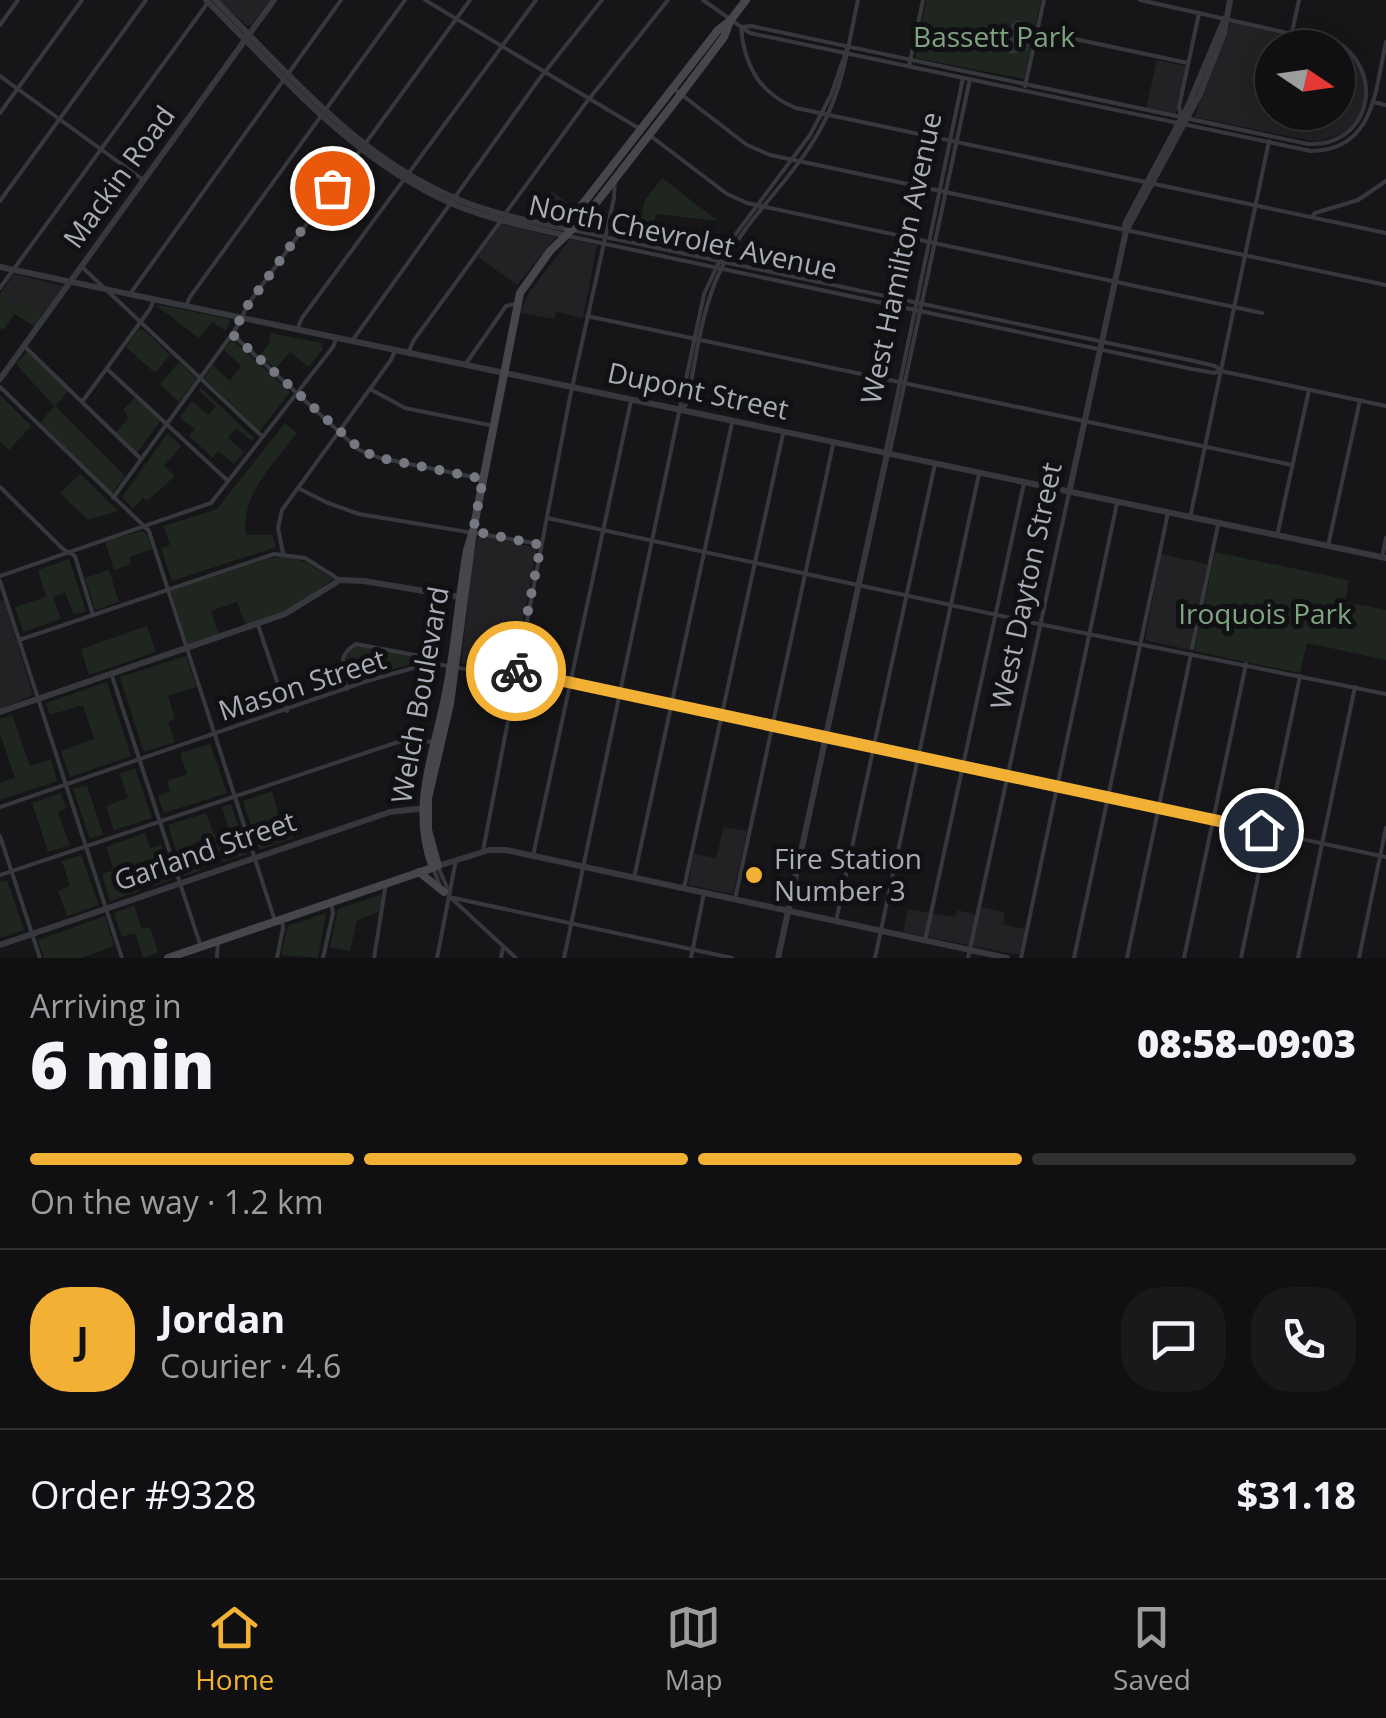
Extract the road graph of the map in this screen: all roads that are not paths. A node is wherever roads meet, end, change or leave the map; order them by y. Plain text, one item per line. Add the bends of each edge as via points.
1 (18, 0) edge
2 (82, 0) edge
3 (146, 0) edge
4 (210, 0) edge
5 (274, 0) edge
6 (342, 0) edge
7 (406, 0) edge
8 (425, 0) edge
9 (470, 0) edge
10 (536, 0) edge
11 (602, 0) edge
12 (668, 0) edge
13 (703, 0) edge
14 (746, 0) edge
15 (858, 0) edge
16 (923, 0) edge
17 (1044, 0) edge
18 (1140, 0) edge
19 (1230, 0) edge
20 (1299, 0) edge
21 (1199, 13) junction
22 (456, 18) junction
23 (1225, 18) junction
24 (730, 21) junction
25 (0, 25) edge
26 (741, 27) junction
27 (1282, 30) edge
28 (1292, 30) edge
29 (1036, 31) junction
30 (247, 36) junction
31 (1386, 42) edge
32 (500, 45) junction
33 (848, 46) junction
34 (847, 53) junction
35 (1355, 56) edge
36 (910, 63) junction
37 (1188, 63) junction
38 (1380, 66) junction
39 (1364, 69) junction
40 (545, 72) junction
41 (963, 74) junction
42 (0, 76) edge
43 (286, 76) junction
44 (971, 76) junction
45 (1025, 87) junction
46 (18, 89) junction
47 (677, 91) junction
48 (590, 99) junction
49 (1370, 102) junction
50 (1386, 105) edge
51 (323, 112) junction
52 (0, 113) edge
53 (826, 114) junction
54 (59, 119) junction
55 (1184, 121) junction
56 (645, 132) junction
57 (1270, 139) junction
58 (949, 140) junction
59 (957, 142) junction
60 (362, 147) junction
61 (101, 149) junction
62 (797, 161) junction
63 (405, 176) junction
64 (611, 176) junction
65 (144, 180) junction
66 (1386, 181) edge
67 (1149, 182) junction
68 (938, 191) junction
69 (946, 193) junction
70 (0, 200) edge
71 (451, 200) junction
72 (761, 206) junction
73 (1256, 206) junction
74 (1339, 212) junction
75 (1312, 217) junction
76 (503, 218) junction
77 (1342, 224) junction
78 (1126, 231) junction
79 (566, 232) junction
80 (1386, 233) edge
81 (604, 240) junction
82 (928, 242) junction
83 (936, 244) junction
84 (1245, 256) junction
85 (721, 261) junction
86 (0, 267) edge
87 (82, 267) junction
88 (718, 268) junction
89 (14, 270) junction
90 (1114, 281) junction
91 (71, 282) junction
92 (822, 282) junction
93 (1386, 284) edge
94 (0, 288) edge
95 (105, 289) junction
96 (820, 290) junction
97 (130, 294) junction
98 (154, 299) junction
99 (915, 302) junction
100 (518, 303) junction
101 (923, 304) junction
102 (186, 306) junction
103 (1234, 307) junction
104 (914, 310) junction
105 (921, 311) junction
106 (502, 313) junction
107 (1262, 313) dead end
108 (515, 316) junction
109 (587, 316) junction
110 (241, 318) junction
111 (141, 322) junction
112 (1010, 322) junction
113 (297, 330) junction
114 (1009, 330) junction
115 (232, 334) junction
116 (336, 338) junction
117 (697, 339) junction
118 (352, 341) junction
119 (1100, 345) junction
120 (24, 346) junction
121 (395, 350) junction
122 (1146, 351) junction
123 (408, 353) junction
124 (1144, 358) junction
125 (465, 365) junction
126 (107, 369) junction
127 (1220, 371) junction
128 (504, 373) junction
129 (200, 378) junction
130 (0, 379) edge
131 (898, 382) junction
132 (906, 383) junction
133 (0, 387) edge
134 (573, 388) junction
135 (370, 389) junction
136 (1309, 390) junction
137 (297, 394) junction
138 (631, 400) junction
139 (1360, 400) junction
140 (82, 402) junction
141 (1386, 406) edge
142 (681, 411) junction
143 (1084, 420) junction
144 (732, 422) junction
145 (167, 424) junction
146 (494, 426) junction
147 (338, 432) junction
148 (783, 432) junction
149 (263, 437) junction
150 (834, 443) junction
151 (1205, 446) junction
152 (887, 454) junction
153 (141, 460) junction
154 (935, 464) junction
155 (1292, 465) junction
156 (980, 474) junction
157 (483, 479) junction
158 (229, 482) junction
159 (1024, 483) junction
160 (0, 487) edge
161 (298, 488) junction
162 (1069, 492) junction
163 (113, 498) junction
164 (1117, 502) junction
165 (1168, 513) junction
166 (546, 518) junction
167 (1190, 518) junction
168 (1218, 524) junction
169 (144, 527) junction
170 (603, 530) junction
171 (473, 531) junction
172 (1277, 536) junction
173 (1386, 538) edge
174 (654, 541) junction
175 (541, 545) junction
176 (1328, 546) junction
177 (68, 552) junction
178 (704, 552) junction
179 (283, 553) junction
180 (1384, 558) edge
181 (755, 562) junction
182 (805, 574) junction
183 (0, 578) edge
184 (340, 580) junction
185 (859, 585) junction
186 (168, 590) junction
187 (906, 595) junction
188 (463, 598) junction
189 (951, 605) junction
190 (93, 615) junction
191 (996, 615) junction
192 (258, 624) junction
193 (1040, 624) junction
194 (1089, 634) junction
195 (19, 640) junction
196 (1140, 643) junction
197 (186, 648) junction
198 (1192, 650) junction
199 (434, 663) junction
200 (1246, 664) junction
201 (454, 667) junction
202 (516, 672) junction
203 (112, 674) junction
204 (1300, 676) junction
205 (570, 683) junction
206 (1355, 687) junction
207 (347, 689) junction
208 (620, 694) junction
209 (1386, 694) edge
210 (38, 699) junction
211 (671, 705) junction
212 (286, 711) junction
213 (0, 712) edge
214 (722, 716) junction
215 (772, 726) junction
216 (215, 735) junction
217 (826, 738) junction
218 (439, 743) junction
219 (873, 748) junction
220 (918, 758) junction
221 (140, 760) junction
222 (962, 768) junction
223 (1007, 777) junction
224 (66, 785) junction
225 (1057, 788) junction
226 (235, 797) junction
227 (1108, 798) junction
228 (0, 806) edge
229 (424, 808) junction
230 (1158, 809) junction
231 (1213, 820) junction
232 (160, 822) junction
233 (1386, 828) edge
234 (1267, 832) junction
235 (0, 836) edge
236 (1322, 843) junction
237 (86, 846) junction
238 (482, 852) junction
239 (532, 856) junction
240 (1383, 856) edge
241 (254, 858) junction
242 (456, 860) junction
243 (435, 867) junction
244 (583, 867) junction
245 (12, 871) junction
246 (419, 872) junction
247 (0, 875) edge
248 (634, 878) junction
249 (180, 884) junction
250 (386, 884) junction
251 (684, 888) junction
252 (704, 892) junction
253 (447, 894) junction
254 (735, 899) junction
255 (331, 902) junction
256 (106, 909) junction
257 (788, 911) junction
258 (278, 920) junction
259 (836, 921) junction
260 (572, 923) junction
261 (880, 931) junction
262 (33, 934) junction
263 (925, 940) junction
264 (218, 941) junction
265 (0, 946) edge
266 (201, 947) junction
267 (503, 947) junction
268 (692, 949) junction
269 (969, 954) edge
270 (40, 958) edge
271 (122, 958) edge
272 (168, 958) edge
273 (217, 958) edge
274 (277, 958) edge
275 (323, 958) edge
276 (374, 958) edge
277 (437, 958) edge
278 (500, 958) edge
279 (516, 958) edge
280 (564, 958) edge
281 (691, 958) edge
282 (732, 958) edge
283 (778, 958) edge
284 (875, 958) edge
285 (1006, 958) edge
286 (1021, 958) edge
287 (1074, 958) edge
288 (1127, 958) edge
289 (1184, 958) edge
290 (1241, 958) edge
291 (1298, 958) edge
292 (1359, 958) edge

1 - 25 street
2 - 46 street
3 - 54 street
4 - 30 street, North Chevrolet Avenue
4 - 61 street
5 - 30 street, Mackin Road
6 - 43 street
7 - 51 street
8 - 22 street
9 - 22 street
10 - 32 street
11 - 40 street
12 - 48 street
13 - 24 street
14 - 24 main road, Welch Boulevard
15 - 33 street
16 - 36 street
17 - 29 street
18 - 21 street
19 - 23 street, West Dayton Street
20 - 28 street
21 - 23 street
21 - 37 street
22 - 32 street
22 - 60 street
23 - 27 street
23 - 55 street, West Dayton Street
24 - 26 street
24 - 47 main road, Welch Boulevard
26 - 33 street
26 - 34 street
26 - 53 street via 746,59 762,86 788,105
29 - 37 street
29 - 45 street
30 - 43 street, North Chevrolet Avenue
30 - 65 street, Mackin Road
31 - 38 street
32 - 40 street
32 - 63 street
33 - 34 street
33 - 36 street
34 - 36 street
34 - 53 street
35 - 39 street
36 - 41 street
37 - 55 street via 1179,107
38 - 39 street
38 - 49 street
39 - 49 street
40 - 48 street
40 - 71 street
41 - 44 street
41 - 58 street, West Hamilton Avenue
42 - 46 street
43 - 51 street, North Chevrolet Avenue
43 - 97 street
44 - 45 street
44 - 59 street, West Hamilton Avenue
45 - 55 street
46 - 52 street
46 - 54 street
47 - 56 main road, Welch Boulevard
47 - 62 street via 752,148
48 - 56 street
48 - 76 street
49 - 50 street
49 - 57 street via 1354,127 1334,141
51 - 60 street, North Chevrolet Avenue
51 - 102 street
53 - 58 street
53 - 62 street
54 - 61 street
54 - 70 street
55 - 57 street
55 - 67 street, West Dayton Street
56 - 64 main road, Welch Boulevard
56 - 72 street via 729,196
57 - 73 street
58 - 59 street
58 - 68 street, West Hamilton Avenue
59 - 67 street
59 - 69 street, West Hamilton Avenue
60 - 63 street, North Chevrolet Avenue
60 - 110 street
61 - 65 street
61 - 89 street
62 - 68 street
62 - 72 street
63 - 71 street, North Chevrolet Avenue
63 - 113 street
64 - 79 main road, Welch Boulevard
64 - 81 street via 614,198
65 - 87 street, Mackin Road
66 - 74 street
67 - 73 street
67 - 78 street, West Dayton Street
68 - 69 street
68 - 82 street, West Hamilton Avenue
69 - 78 street
69 - 83 street, West Hamilton Avenue
71 - 76 street, North Chevrolet Avenue
71 - 118 street
72 - 82 street
72 - 85 street
73 - 75 street
73 - 84 street
74 - 75 street
74 - 77 street
75 - 77 street
76 - 79 street, North Chevrolet Avenue
76 - 123 street
77 - 80 street
78 - 84 street
78 - 90 street, West Dayton Street
79 - 81 street, North Chevrolet Avenue
79 - 100 main road, Welch Boulevard via 526,282
81 - 85 street, North Chevrolet Avenue
81 - 88 street, North Chevrolet Avenue
81 - 109 street
82 - 83 street
82 - 99 street, West Hamilton Avenue
83 - 90 street
83 - 101 street, West Hamilton Avenue
84 - 93 street
84 - 103 street
85 - 88 street
85 - 92 street, North Chevrolet Avenue
86 - 89 street, Dupont Street
87 - 91 street, Mackin Road
87 - 95 street
88 - 96 street, North Chevrolet Avenue
88 - 117 street via 702,298
89 - 91 street, Dupont Street
89 - 94 street
90 - 103 street
90 - 119 street, West Dayton Street
91 - 95 street, Dupont Street
91 - 120 street, Mackin Road
92 - 96 street
92 - 99 street, North Chevrolet Avenue
95 - 97 street, Dupont Street
95 - 111 street
96 - 104 street, North Chevrolet Avenue
97 - 98 street, Dupont Street
98 - 102 street, Dupont Street
98 - 111 street
99 - 101 street, North Chevrolet Avenue
99 - 104 street, West Hamilton Avenue
100 - 106 street, Welch Boulevard via 510,302
100 - 108 main road, Welch Boulevard
101 - 105 street, West Hamilton Avenue
101 - 112 street, North Chevrolet Avenue
102 - 110 street, Dupont Street
103 - 107 street
103 - 127 street
104 - 105 street, North Chevrolet Avenue
104 - 131 street, West Hamilton Avenue
105 - 114 street, North Chevrolet Avenue
105 - 132 street, West Hamilton Avenue
106 - 108 street
106 - 125 street, Welch Boulevard
108 - 128 main road, Welch Boulevard
109 - 117 street
109 - 134 street
110 - 113 street, Dupont Street
110 - 115 street
111 - 126 street
111 - 129 street
112 - 114 street
112 - 119 street, North Chevrolet Avenue
113 - 116 street, Dupont Street
114 - 119 street, North Chevrolet Avenue
115 - 129 street
115 - 137 street
116 - 118 street, Dupont Street
116 - 137 street
117 - 131 street
117 - 142 street
118 - 121 street, Dupont Street
119 - 122 street, North Chevrolet Avenue
119 - 124 street, North Chevrolet Avenue
119 - 143 street, West Dayton Street
120 - 130 street, Mackin Road
120 - 140 street
121 - 123 street, Dupont Street
121 - 135 street
122 - 124 street
122 - 127 street, North Chevrolet Avenue
123 - 125 street, Dupont Street
124 - 127 street, North Chevrolet Avenue
125 - 128 street, Dupont Street
126 - 140 street
126 - 145 street
127 - 136 street, North Chevrolet Avenue
127 - 151 street
128 - 134 street, Dupont Street
128 - 146 main road, Welch Boulevard
129 - 145 street
129 - 149 street
131 - 132 street
131 - 152 street, West Hamilton Avenue
132 - 143 street
132 - 152 street, West Hamilton Avenue
133 - 163 street
134 - 138 street, Dupont Street
134 - 166 street
135 - 146 street via 406,408
135 - 147 street
136 - 139 street, North Chevrolet Avenue
136 - 155 street
137 - 147 street
137 - 149 street
138 - 142 street, Dupont Street
138 - 170 street
139 - 141 street, North Chevrolet Avenue
139 - 176 street
140 - 153 street
142 - 144 street, Dupont Street
142 - 174 street
143 - 151 street
143 - 162 street, West Dayton Street
144 - 148 street, Dupont Street
144 - 178 street
145 - 153 street
145 - 158 street
146 - 157 main road, Welch Boulevard
147 - 157 street via 377,458
147 - 161 street
148 - 150 street, Dupont Street
148 - 181 street
149 - 158 street
150 - 152 street, Dupont Street
150 - 182 street
151 - 155 street
151 - 167 street
152 - 154 street, Dupont Street
152 - 185 street, West Hamilton Avenue
153 - 163 street
154 - 156 street, Dupont Street
154 - 187 street
155 - 172 street
156 - 159 street, Dupont Street
156 - 189 street
157 - 171 main road, Welch Boulevard
158 - 169 street via 208,504
159 - 162 street, Dupont Street
159 - 191 street
160 - 177 street
161 - 171 street via 359,514
161 - 179 street via 280,518
162 - 164 street, Dupont Street
162 - 193 street, West Dayton Street
163 - 169 street
164 - 165 street, Dupont Street
164 - 194 street
165 - 167 street, Dupont Street
165 - 196 street
166 - 170 street
166 - 175 street
167 - 168 street, Dupont Street
168 - 172 street, Dupont Street
168 - 198 street
169 - 177 street
169 - 186 street
170 - 174 street
170 - 205 street
171 - 175 street
171 - 188 main road, Welch Boulevard
172 - 176 street, Dupont Street
173 - 180 street
174 - 178 street
174 - 208 street
175 - 202 street
176 - 180 street, Dupont Street
177 - 183 street
177 - 190 street via 76,558
178 - 181 street
178 - 211 street
179 - 184 street via 308,559
179 - 186 street
181 - 182 street
181 - 214 street
182 - 185 street
182 - 215 street
183 - 195 street
184 - 188 street
184 - 192 street via 299,608
185 - 187 street
185 - 217 street, West Hamilton Avenue
186 - 190 street
186 - 197 street
187 - 189 street
187 - 219 street
188 - 201 main road, Welch Boulevard
189 - 191 street
189 - 220 street
190 - 195 street
191 - 193 street
191 - 222 street
192 - 197 street
192 - 212 street
193 - 194 street
193 - 223 street, West Dayton Street
194 - 196 street
194 - 225 street
195 - 210 street
196 - 198 street
196 - 227 street
197 - 203 street
197 - 216 street
198 - 200 street
198 - 230 street
199 - 201 street, Mason Street
199 - 207 street, Mason Street
199 - 207 street via 356,644 341,664
200 - 204 street
200 - 231 street
201 - 202 street, Mason Street
201 - 218 main road, Welch Boulevard
202 - 205 street, Mason Street
202 - 238 street
203 - 210 street
203 - 221 street
204 - 206 street
204 - 234 street
205 - 208 street, Mason Street
205 - 239 street
206 - 209 street
206 - 236 street
207 - 212 street, Mason Street
208 - 211 street, Mason Street
208 - 244 street
210 - 213 street
210 - 224 street
211 - 214 street, Mason Street
211 - 248 street
212 - 216 street, Mason Street
214 - 215 street, Mason Street
214 - 251 street
215 - 217 street, Mason Street
215 - 254 street
216 - 221 street, Mason Street
216 - 226 street
217 - 219 street, Mason Street
217 - 257 street, West Hamilton Avenue
218 - 226 street via 404,740
218 - 229 main road, Welch Boulevard
219 - 220 street, Mason Street
219 - 259 street
220 - 222 street, Mason Street
220 - 261 street
221 - 224 street, Mason Street
221 - 232 street
222 - 223 street, Mason Street
222 - 263 street
223 - 225 street, Mason Street
223 - 269 street, West Dayton Street
224 - 228 street, Mason Street
224 - 237 street
225 - 227 street, Mason Street
225 - 286 street
226 - 232 street
226 - 241 street
227 - 230 street, Mason Street
227 - 287 street
229 - 241 street, Garland Street via 390,812
229 - 243 main road, Welch Boulevard
230 - 231 street, Mason Street
230 - 288 street
231 - 234 street, Mason Street
231 - 289 street
232 - 237 street
232 - 249 street
233 - 240 street
234 - 236 street, Mason Street
234 - 290 street
235 - 245 street
236 - 240 street, Mason Street
236 - 291 street
237 - 245 street
237 - 256 street
238 - 239 street
238 - 242 street
239 - 244 street
240 - 292 street
241 - 249 street, Garland Street
241 - 258 street
242 - 243 street
242 - 253 street
243 - 246 main road
243 - 253 street
244 - 248 street
244 - 260 street
245 - 247 street
245 - 262 street
246 - 250 main road
246 - 253 main road
248 - 251 street
249 - 256 street, Garland Street
249 - 266 street
250 - 255 main road
250 - 276 street
251 - 252 street
252 - 254 street
252 - 268 street
253 - 260 street
253 - 267 street
253 - 277 street
254 - 257 street
255 - 258 main road
255 - 275 street
256 - 262 street, Garland Street
256 - 271 street
257 - 259 street
257 - 283 street, West Hamilton Avenue
258 - 264 main road
258 - 274 street via 284,927
259 - 261 street
260 - 268 street
260 - 280 street
261 - 263 street
261 - 284 street
262 - 265 street, Garland Street
262 - 270 street
263 - 269 street
264 - 266 main road
264 - 273 street
266 - 272 main road
267 - 278 street
267 - 279 street
268 - 281 street
268 - 282 street
269 - 285 street

